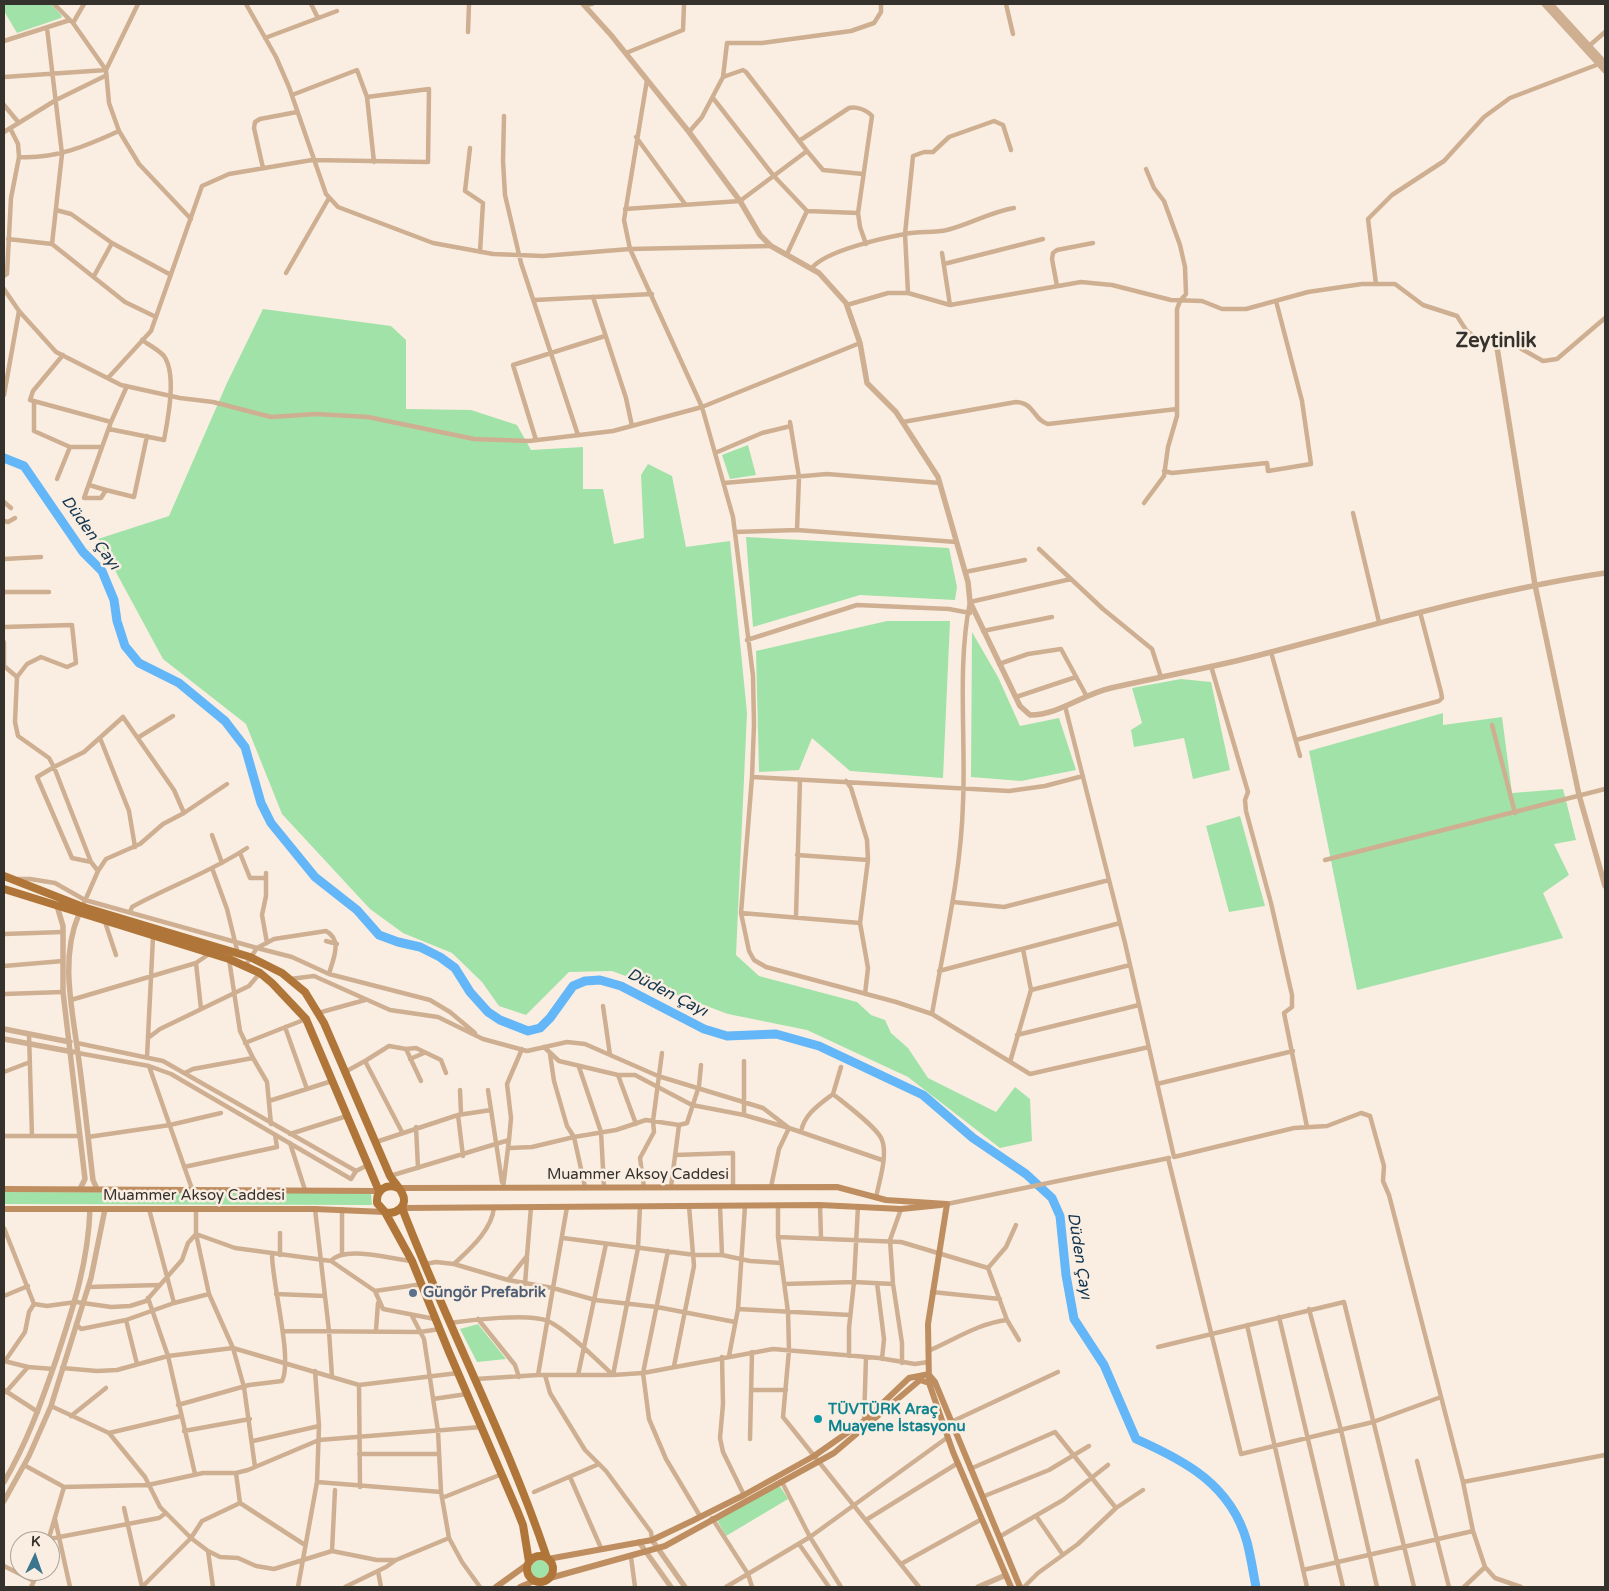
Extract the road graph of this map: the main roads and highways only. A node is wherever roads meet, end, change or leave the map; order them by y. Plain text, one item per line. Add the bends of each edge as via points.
1 (4, 876) edge
2 (4, 889) edge
3 (82, 907) junction
4 (398, 1188) junction
5 (4, 1189) edge
6 (379, 1191) junction
7 (947, 1204) junction
8 (402, 1208) junction
9 (4, 1209) edge
10 (385, 1212) junction
11 (929, 1377) junction
12 (918, 1378) junction
13 (547, 1558) junction
14 (529, 1563) junction
15 (550, 1581) edge
16 (535, 1583) edge
17 (496, 1587) edge
18 (520, 1587) edge
19 (1011, 1587) edge
20 (1020, 1587) edge

1 - 3 main road
2 - 3 main road via 57,906
3 - 4 main road via 250,957 270,966 304,992 324,1023
3 - 6 main road via 105,922 245,966 260,973 277,988 306,1019
4 - 6 main road via 390,1185
4 - 7 main road, Muammer Aksoy Caddesi via 836,1187 900,1202
4 - 8 main road via 404,1199
5 - 6 main road, Muammer Aksoy Caddesi
6 - 10 main road via 377,1203
7 - 8 main road, Muammer Aksoy Caddesi via 901,1209 820,1205
7 - 11 main road via 932,1292
8 - 10 main road via 392,1213
8 - 13 main road via 423,1264 532,1512
9 - 10 main road, Muammer Aksoy Caddesi via 342,1209
10 - 14 main road via 412,1261 523,1525
11 - 12 main road
11 - 19 main road via 958,1463
11 - 20 main road via 935,1382
12 - 13 main road via 909,1378 864,1421 814,1456 652,1540
12 - 15 main road via 849,1442 819,1463 657,1549
13 - 14 main road via 536,1557
13 - 15 main road via 553,1565
14 - 16 main road via 528,1574
14 - 17 main road
15 - 16 main road
16 - 18 main road

